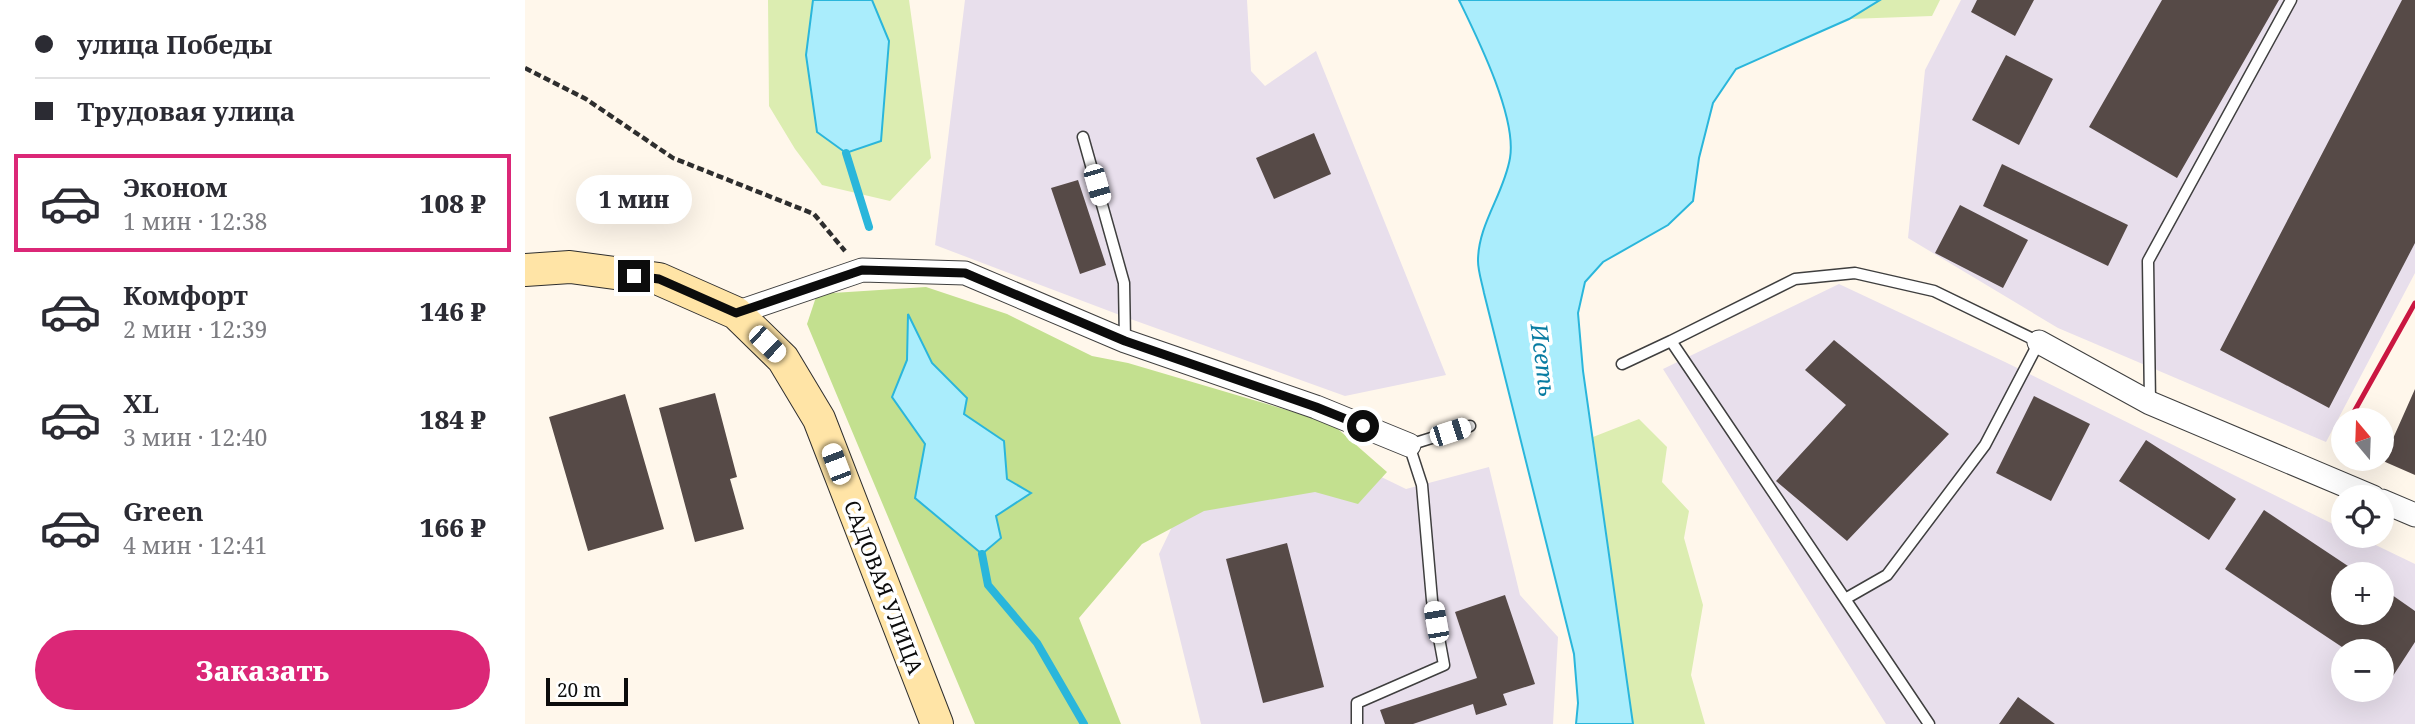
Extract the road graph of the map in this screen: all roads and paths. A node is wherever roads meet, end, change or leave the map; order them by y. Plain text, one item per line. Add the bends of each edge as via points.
1 (2291, 0) edge
2 (525, 68) edge
3 (1083, 137) dead end
4 (525, 270) edge
5 (862, 270) junction
6 (736, 313) junction
7 (1125, 341) junction
8 (1671, 341) junction
9 (2039, 342) junction
10 (1622, 363) dead end
11 (2150, 403) junction
12 (1470, 426) dead end
13 (1409, 445) junction
14 (2345, 485) edge
15 (2394, 506) edge
16 (2415, 515) edge
17 (1845, 599) junction
18 (937, 724) edge
19 (1357, 724) edge
20 (1929, 724) edge

1 - 11 lane via 2148,261
2 - 5 path via 586,99 673,158 814,214
3 - 7 lane via 1124,283
4 - 6 main road via 570,267 659,279
5 - 6 street
5 - 7 street via 965,273
6 - 18 main road, САДОВАЯ УЛИЦА via 783,359 819,419
7 - 13 street via 1316,407
8 - 9 lane via 1795,279 1855,273 1934,292
8 - 10 lane
8 - 17 lane
9 - 11 street
9 - 17 lane via 1985,445 1887,575
11 - 14 street
12 - 13 lane
13 - 19 lane via 1422,485 1432,600 1444,666 1357,703
15 - 16 street
17 - 20 lane

